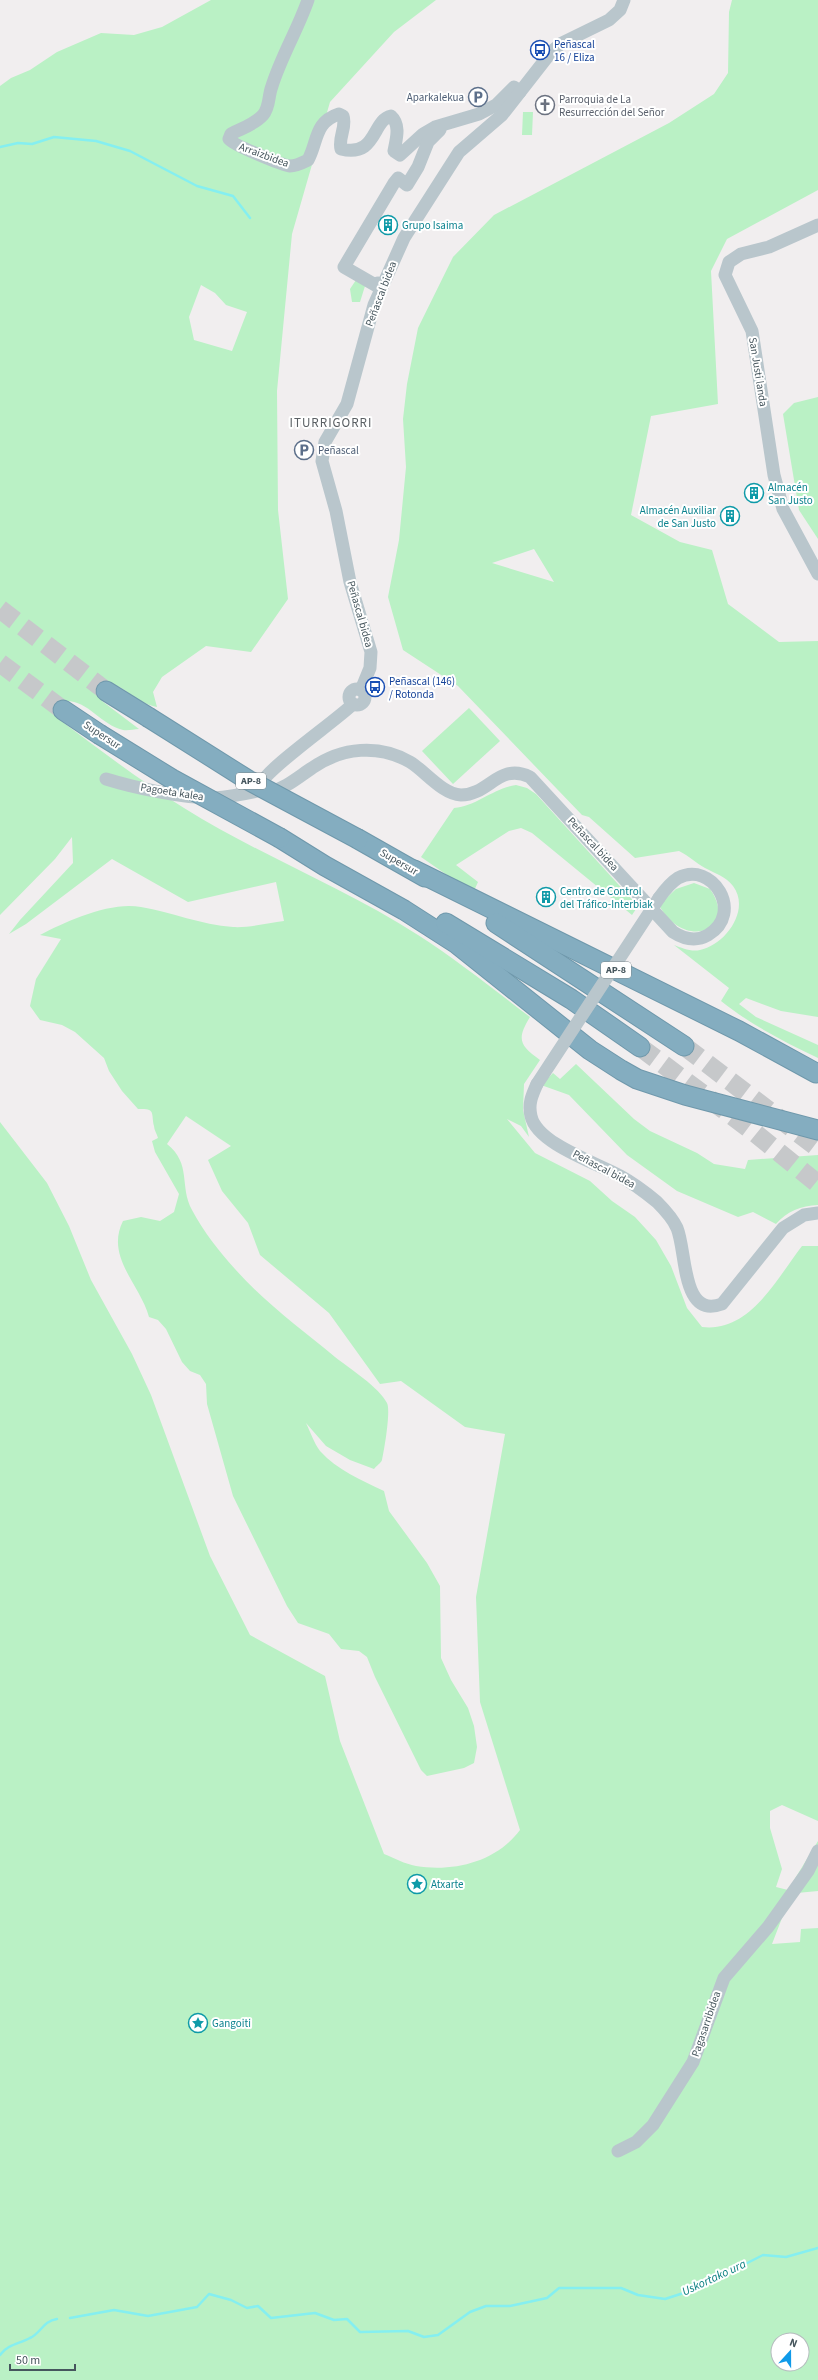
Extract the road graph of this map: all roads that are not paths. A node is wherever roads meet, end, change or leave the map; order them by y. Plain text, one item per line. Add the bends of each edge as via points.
1 (308, 0) edge
2 (624, 0) edge
3 (520, 92) junction
4 (440, 130) dead end
5 (818, 225) edge
6 (382, 285) junction
7 (818, 574) edge
8 (106, 691) tunnel mouth
9 (63, 710) tunnel mouth
10 (106, 779) dead end
11 (262, 790) junction
12 (327, 862) junction
13 (414, 870) junction
14 (684, 1046) tunnel mouth
15 (640, 1047) tunnel mouth
16 (816, 1073) dead end
17 (818, 1130) edge
18 (818, 1213) edge
19 (818, 1851) edge
20 (618, 2151) dead end

1 - 3 street, Arraizbidea via 272,86 268,106 263,115 231,134 229,139 237,146 286,165 299,165 308,160 317,132 333,116 344,116 340,144 341,149 350,151 370,143 381,122 391,116 398,136 394,151 400,154 435,127 479,114 496,105 514,87
2 - 3 street, Peñascal bidea via 620,10 609,20 562,43 552,51
3 - 6 street, Peñascal bidea via 502,115 459,152 416,217
4 - 6 street via 428,142 407,185 398,178 394,183 344,267 377,286 378,283
5 - 7 street, San Justi landa via 769,247 742,254 729,262 725,275 752,331 774,475 782,503
6 - 11 street, Peñascal bidea via 370,318 348,404 325,442 322,461 336,511 350,582 370,652 370,668 361,690 353,690 349,694 349,700 353,704 268,775 261,784
8 - 13 highway, Supersur / AP-8, bridge via 248,780
9 - 12 highway, Supersur, bridge via 172,779
10 - 11 street, Pagoeta kalea via 204,797 232,796
11 - 18 street, Peñascal bidea, bridge via 268,793 280,790 314,766 342,754 366,749 385,751 409,761 458,795 472,795 505,774 518,772 530,777 673,932 682,937 702,938 716,928 723,916 725,906 719,888 709,880 688,875 678,878 658,898 536,1084 531,1097 531,1117 542,1134 639,1188 661,1206 677,1228 692,1294 703,1305 710,1307 722,1304 783,1228 804,1215
12 - 15 highway, Supersur via 398,895 494,951 571,999
12 - 17 highway via 457,944 590,1050 637,1079
13 - 14 highway, Supersur / AP-8
13 - 16 highway, AP-8 via 739,1031
19 - 20 street, Pagasarribidea via 768,1928 724,1978 693,2062 653,2125 636,2142

